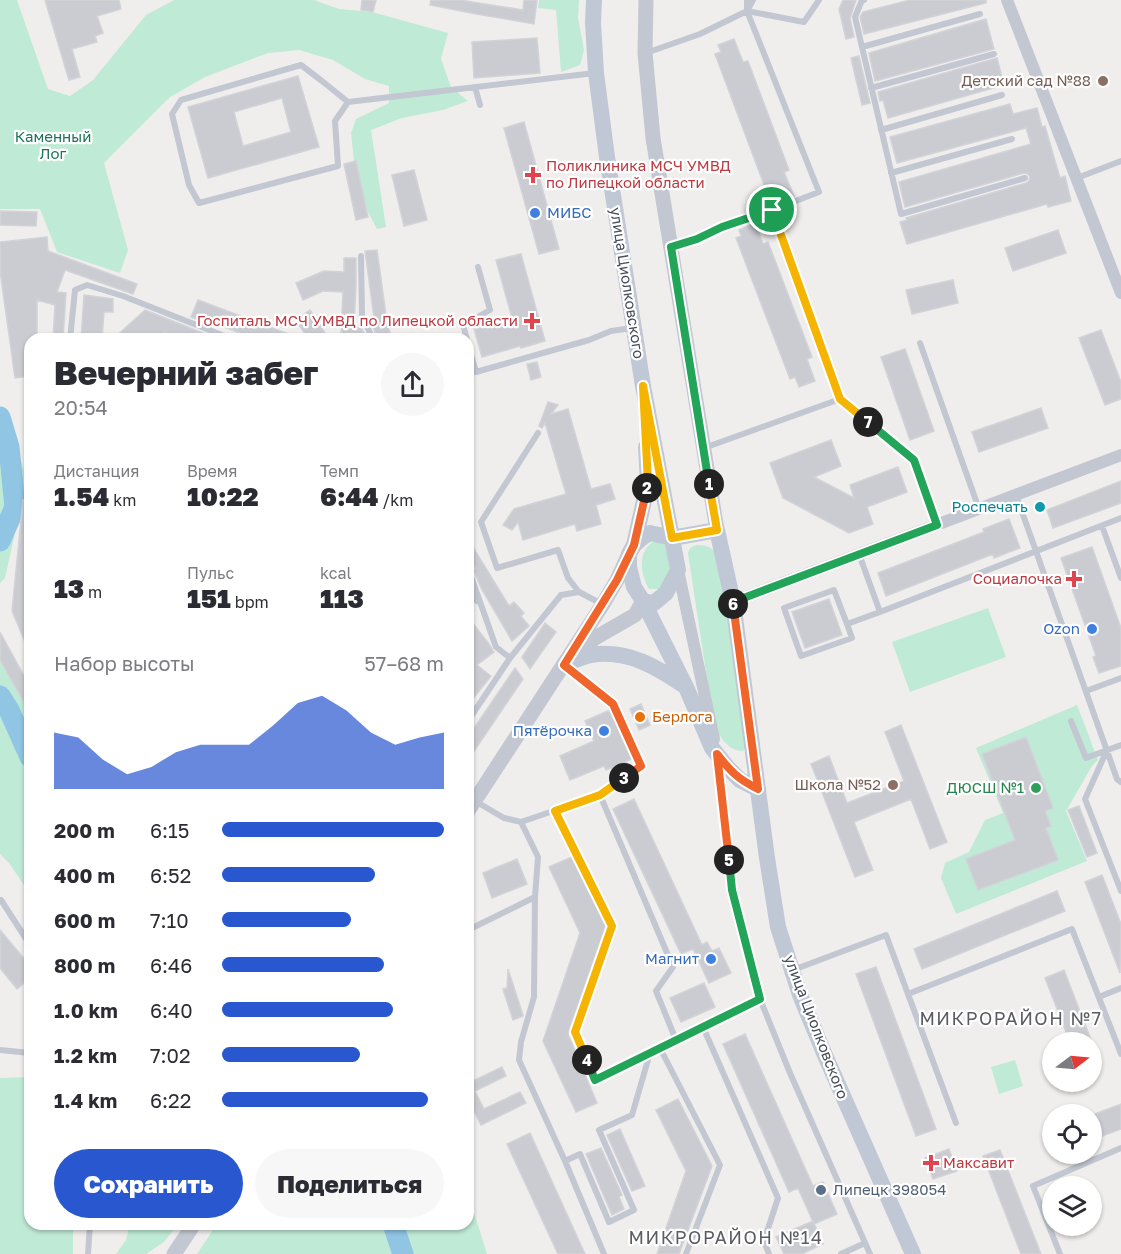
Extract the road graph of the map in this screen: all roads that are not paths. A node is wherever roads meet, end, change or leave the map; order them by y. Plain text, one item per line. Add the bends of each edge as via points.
1 (594, 0) edge
2 (646, 0) edge
3 (747, 0) edge
4 (753, 0) edge
5 (819, 0) edge
6 (864, 0) edge
7 (1007, 0) edge
8 (747, 11) junction
9 (981, 14) dead end
10 (862, 47) junction
11 (645, 53) junction
12 (994, 54) dead end
13 (596, 73) junction
14 (475, 87) junction
15 (871, 88) junction
16 (1002, 95) dead end
17 (348, 102) junction
18 (480, 105) dead end
19 (881, 130) junction
20 (1012, 139) dead end
21 (1121, 161) edge
22 (891, 172) junction
23 (1025, 178) dead end
24 (1076, 178) junction
25 (772, 210) junction
26 (671, 247) junction
27 (361, 256) dead end
28 (478, 267) dead end
29 (1121, 293) edge
30 (634, 327) junction
31 (71, 333) edge
32 (217, 333) edge
33 (370, 333) edge
34 (465, 333) edge
35 (920, 343) dead end
36 (474, 365) edge
37 (643, 386) junction
38 (840, 399) junction
39 (538, 433) dead end
40 (704, 448) junction
41 (1121, 455) edge
42 (1016, 495) junction
43 (979, 509) junction
44 (1121, 518) edge
45 (937, 525) junction
46 (1102, 526) junction
47 (717, 530) junction
48 (672, 538) junction
49 (632, 549) junction
50 (1036, 551) junction
51 (859, 554) junction
52 (678, 570) junction
53 (1121, 578) edge
54 (474, 586) edge
55 (579, 592) junction
56 (474, 598) edge
57 (643, 601) junction
58 (733, 602) junction
59 (603, 604) junction
60 (480, 605) junction
61 (880, 612) junction
62 (847, 624) junction
63 (510, 658) junction
64 (564, 665) junction
65 (1121, 678) edge
66 (686, 687) junction
67 (1086, 691) junction
68 (474, 712) edge
69 (1071, 721) dead end
70 (1121, 745) edge
71 (1107, 750) junction
72 (717, 754) junction
73 (1121, 782) edge
74 (758, 789) junction
75 (600, 795) junction
76 (474, 803) edge
77 (474, 807) edge
78 (555, 811) junction
79 (521, 822) junction
80 (1121, 891) edge
81 (535, 897) junction
82 (1, 900) edge
83 (474, 927) edge
84 (24, 936) edge
85 (792, 970) junction
86 (1121, 988) edge
87 (908, 994) junction
88 (1099, 997) junction
89 (760, 999) junction
90 (703, 1027) junction
91 (676, 1040) junction
92 (660, 1048) junction
93 (0, 1050) edge
94 (24, 1052) edge
95 (650, 1053) junction
96 (1121, 1054) edge
97 (956, 1123) dead end
98 (1121, 1148) edge
99 (564, 1161) junction
100 (90, 1230) edge
101 (190, 1230) edge
102 (865, 1243) junction
103 (88, 1254) edge
104 (174, 1254) edge
105 (604, 1254) edge
106 (686, 1254) edge
107 (769, 1254) edge
108 (841, 1254) edge
109 (870, 1254) edge
110 (913, 1254) edge
111 (1060, 1254) edge

1 - 13 main road, улица Циолковского
2 - 11 street
3 - 8 lane
4 - 8 lane
5 - 8 lane via 804,22
6 - 10 lane via 855,17
7 - 24 street
8 - 11 lane via 700,34
8 - 25 lane via 819,192
9 - 10 lane
10 - 15 lane
11 - 26 street via 653,138
12 - 15 lane
13 - 14 lane
13 - 30 main road, улица Циолковского
14 - 17 lane
14 - 18 lane
15 - 19 lane
16 - 19 lane
17 - 17 lane via 335,121 338,166 199,203 189,185 172,114 181,100 301,65
19 - 22 lane
20 - 22 lane
21 - 24 lane
22 - 23 lane via 901,214
24 - 29 street
25 - 26 lane
25 - 38 lane
26 - 40 street
27 - 33 lane via 362,316
28 - 34 lane via 490,310 463,325
30 - 36 lane via 476,372
30 - 37 main road, улица Циолковского
31 - 32 lane via 75,290 87,285
35 - 43 lane
37 - 48 main road, улица Циолковского
37 - 49 main road, улица Циолковского via 648,483
38 - 40 lane
38 - 45 lane via 914,460
39 - 55 lane via 480,522 497,568 558,550 568,578
40 - 47 street
41 - 42 street
42 - 43 street
42 - 50 lane
43 - 45 street
44 - 46 lane
45 - 51 street
46 - 50 lane
46 - 53 lane
47 - 48 main road
47 - 58 main road, улица Циолковского
48 - 49 main road via 650,533
48 - 52 main road
49 - 57 main road via 629,567
49 - 59 street
50 - 61 lane
50 - 67 lane
51 - 58 street
51 - 61 lane
52 - 57 main road via 666,594 654,603
52 - 72 street
54 - 60 lane
55 - 59 lane
55 - 63 lane via 561,595
56 - 60 lane
57 - 64 street via 635,615 595,638
57 - 66 main road
58 - 74 main road, улица Циолковского
59 - 64 street
60 - 63 lane via 496,647
61 - 62 lane
62 - 62 lane via 852,638 801,656 784,608 834,590
63 - 68 lane
64 - 66 main road via 589,655 623,655 649,664
64 - 75 lane via 613,704 641,766
64 - 76 street
65 - 67 lane
66 - 72 main road
67 - 71 lane
69 - 71 lane via 1086,758
70 - 71 lane
71 - 73 lane
71 - 80 lane via 1085,799
72 - 74 main road via 740,780
72 - 89 lane via 732,890
74 - 85 main road, улица Циолковского via 778,927
75 - 78 lane
75 - 91 lane via 673,967 656,991
77 - 79 lane
78 - 79 lane
78 - 95 lane via 612,926 575,1032 595,1080
79 - 81 lane via 538,857
81 - 83 lane
81 - 99 lane via 534,997 519,1060
82 - 84 lane
85 - 87 lane via 886,935
85 - 110 main road, улица Циолковского via 824,1053
86 - 88 lane
87 - 88 lane via 1072,929
87 - 97 lane
88 - 96 lane
89 - 90 lane
89 - 102 lane
90 - 91 lane
90 - 107 lane via 778,1198 764,1241
91 - 92 lane
92 - 95 lane
92 - 106 lane via 720,1165
93 - 94 lane
95 - 99 lane via 632,1114 599,1130 634,1210 609,1222 580,1154
98 - 111 lane via 1032,1186
99 - 105 lane
100 - 103 lane
101 - 104 street
102 - 108 lane
102 - 109 lane

